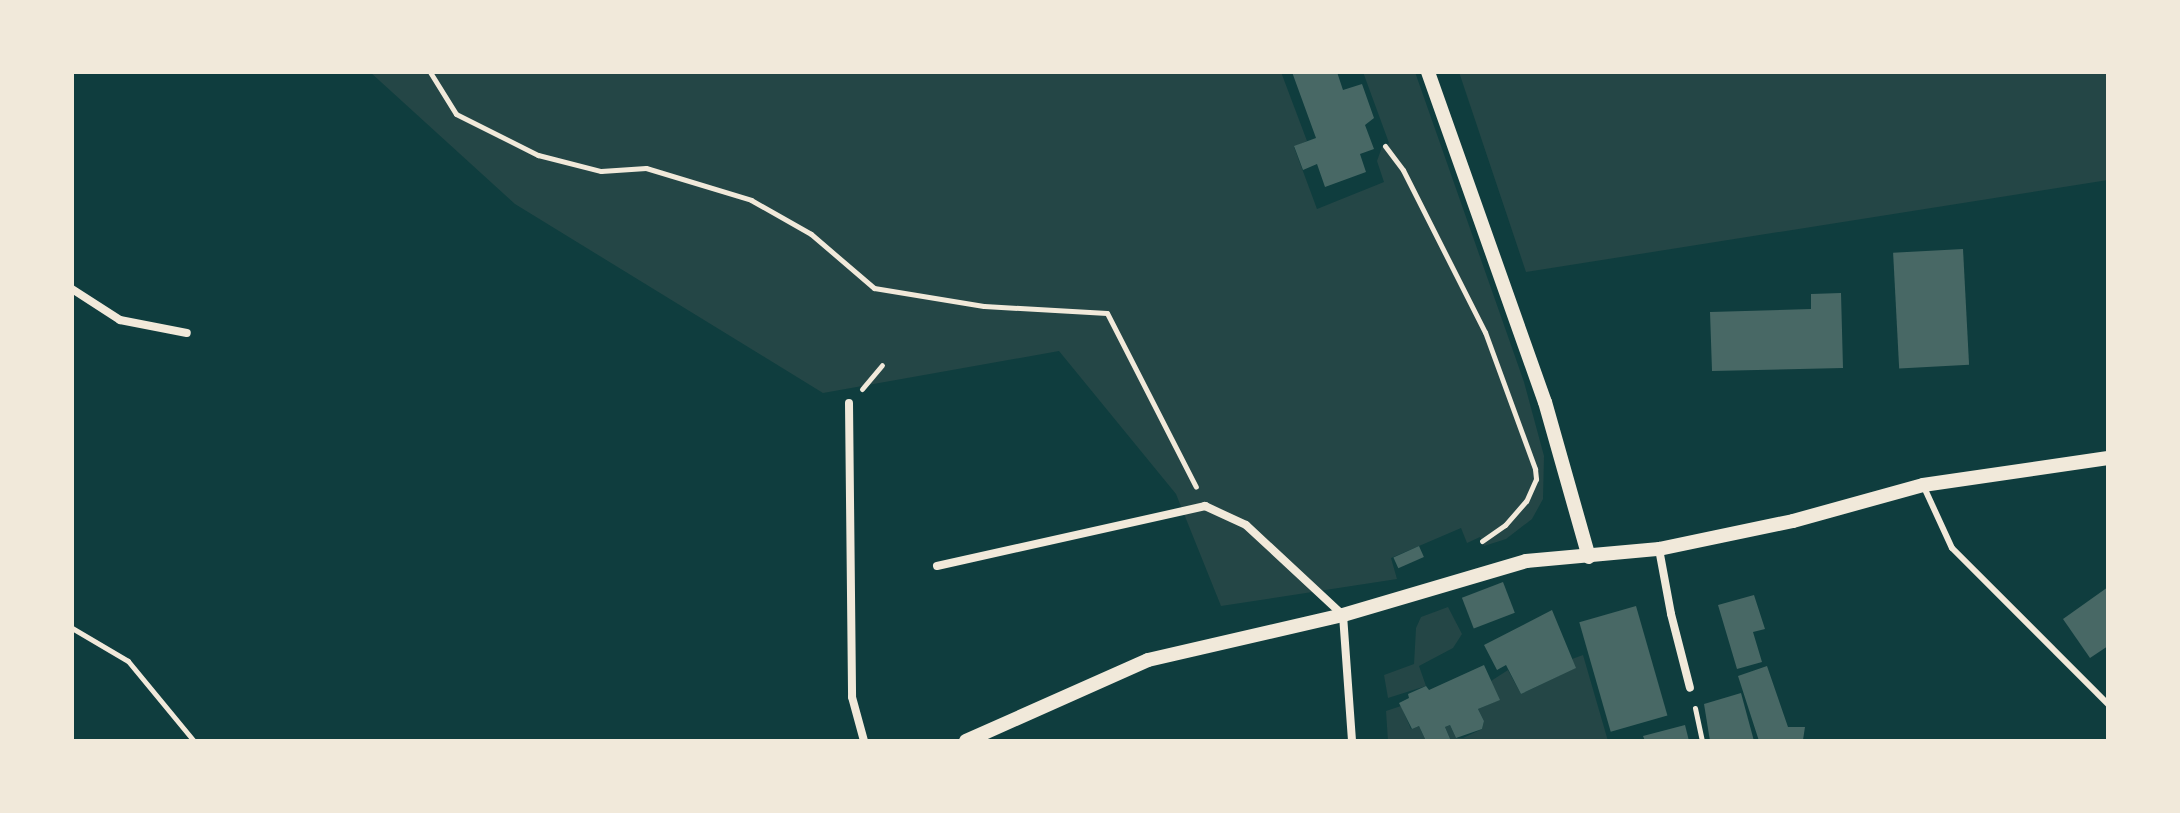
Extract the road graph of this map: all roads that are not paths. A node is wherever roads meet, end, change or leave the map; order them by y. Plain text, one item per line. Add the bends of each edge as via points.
1 (1428, 72) edge
2 (72, 289) edge
3 (187, 333) dead end
4 (849, 403) dead end
5 (2108, 458) edge
6 (1923, 485) junction
7 (1659, 549) junction
8 (1589, 557) junction
9 (937, 566) dead end
10 (1343, 615) junction
11 (1690, 688) road end
12 (2108, 704) edge
13 (864, 741) edge
14 (966, 741) edge
15 (1352, 741) edge

1 - 8 street via 1545,402
2 - 3 street via 120,320
4 - 13 street via 852,697
5 - 6 street
6 - 7 street via 1793,521
6 - 12 lane via 1952,548
7 - 8 street
7 - 11 street
8 - 10 street via 1526,561
9 - 10 street via 1205,506 1246,525
10 - 14 street via 1148,660
10 - 15 street

